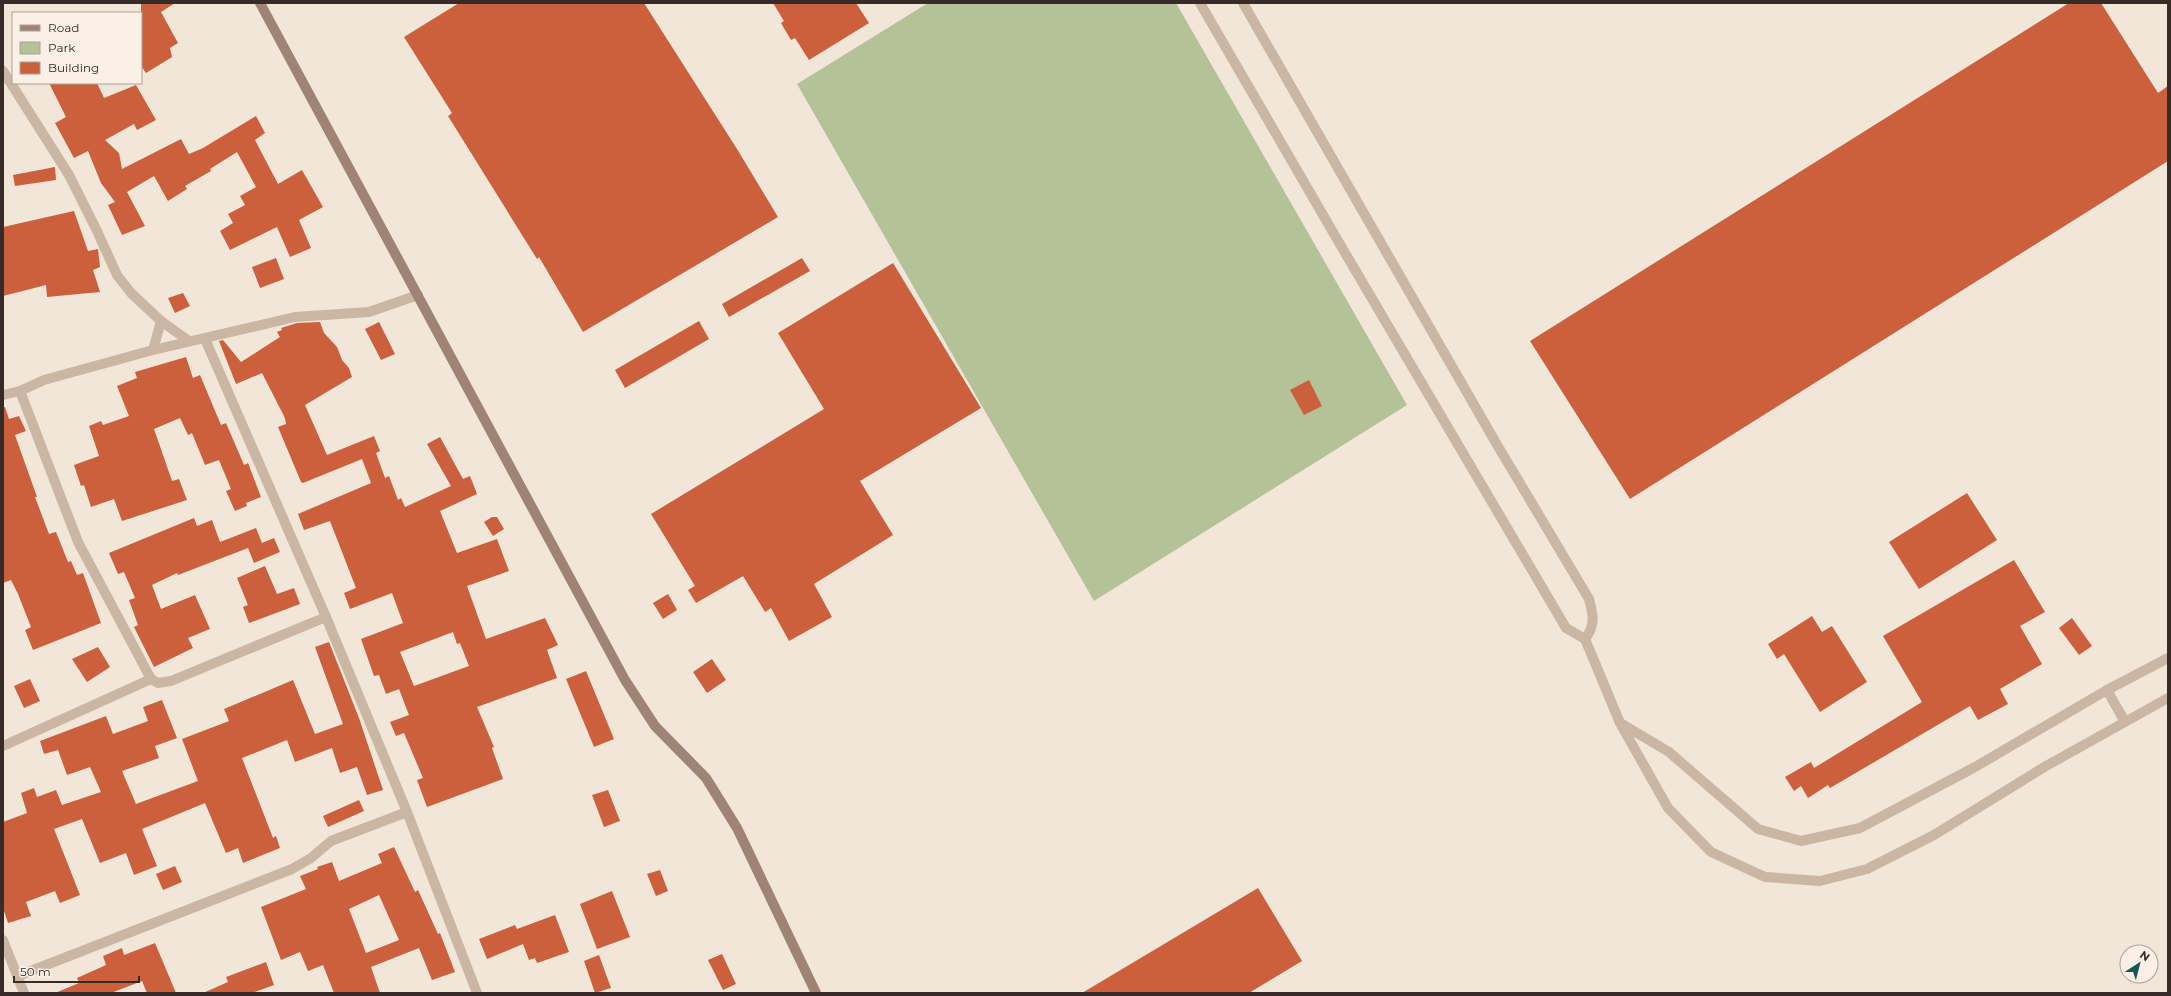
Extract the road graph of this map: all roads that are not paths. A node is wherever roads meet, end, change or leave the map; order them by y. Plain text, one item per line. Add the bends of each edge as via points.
1 (260, 3) edge
2 (1200, 3) edge
3 (1243, 3) edge
4 (3, 71) edge
5 (418, 295) junction
6 (161, 321) junction
7 (205, 339) junction
8 (189, 341) junction
9 (153, 350) junction
10 (20, 391) junction
11 (3, 395) edge
12 (326, 617) junction
13 (1585, 639) junction
14 (2168, 658) edge
15 (151, 679) junction
16 (2107, 690) junction
17 (2168, 698) edge
18 (2125, 722) junction
19 (1620, 723) junction
20 (3, 746) edge
21 (407, 812) junction
22 (3, 940) edge
23 (18, 976) junction
24 (24, 993) edge
25 (477, 993) edge
26 (816, 993) edge

1 - 5 street
2 - 13 street via 1566,628
3 - 13 street via 1496,443 1589,599 1594,619
4 - 6 street via 69,175 117,275 131,293
5 - 7 street via 369,312 295,317
5 - 26 street via 533,513 642,710 706,778 736,828
6 - 8 street
6 - 9 street
7 - 8 street
7 - 12 street
8 - 9 street
9 - 10 street via 44,380
10 - 11 street
10 - 15 street via 78,542
12 - 15 street via 171,680 158,683
12 - 21 street
13 - 19 street
14 - 16 street
15 - 20 street
16 - 18 street
16 - 19 street via 1975,767 1860,828 1800,841 1758,830 1669,752
17 - 18 street
18 - 19 street via 2046,766 1934,835 1867,869 1820,881 1765,877 1711,852 1668,808
21 - 23 street via 331,841 311,858 292,869
21 - 25 street
22 - 23 street
23 - 24 street

